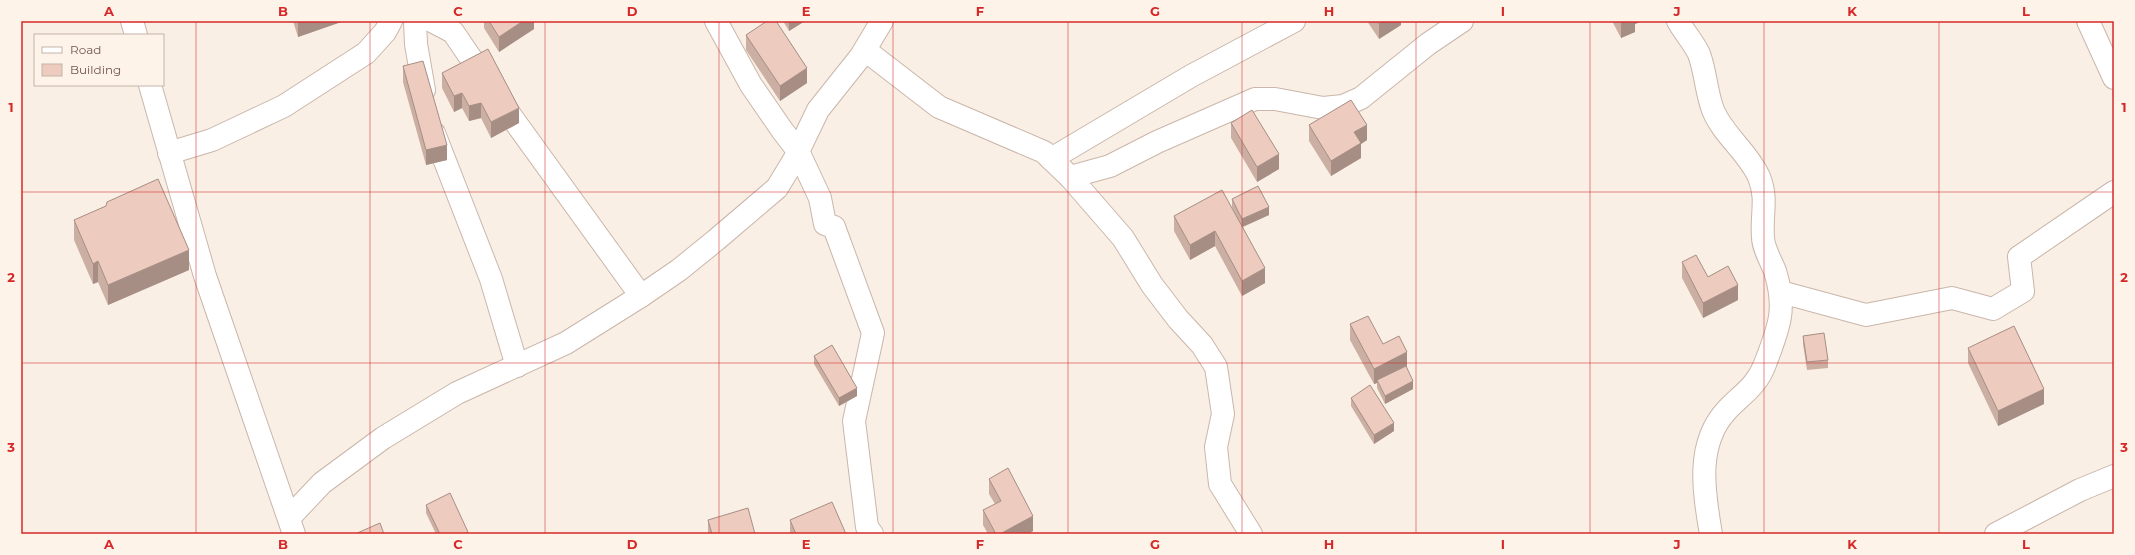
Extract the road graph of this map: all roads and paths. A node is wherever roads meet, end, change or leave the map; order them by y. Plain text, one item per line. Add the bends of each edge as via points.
1 (390, 21) edge
2 (415, 21) edge
3 (432, 21) edge
4 (716, 21) edge
5 (882, 21) edge
6 (1294, 21) edge
7 (1462, 21) edge
8 (1678, 21) edge
9 (2088, 21) edge
10 (865, 50) junction
11 (2114, 78) edge
12 (150, 86) edge
13 (798, 151) junction
14 (169, 153) junction
15 (1051, 159) junction
16 (1070, 177) junction
17 (2114, 192) edge
18 (1781, 292) junction
19 (642, 296) junction
20 (517, 366) junction
21 (2114, 476) edge
22 (291, 526) edge
23 (872, 534) edge
24 (1251, 534) edge
25 (1711, 534) edge
26 (1996, 534) edge

1 - 14 street via 385,32 366,53 284,106 212,140
2 - 20 street via 420,75 423,76 435,138 491,279
3 - 19 street via 454,32 500,101
4 - 13 street via 751,85
5 - 10 street
6 - 15 street via 1191,76
7 - 16 street via 1428,44 1361,98 1343,106 1323,108 1275,99 1255,99 1157,142 1110,166
8 - 18 street via 1698,53 1713,111 1744,151 1759,177 1765,198 1762,238
9 - 11 street
10 - 13 street via 818,110
10 - 15 street via 939,107 1044,152
12 - 14 street
13 - 19 street via 777,188 679,270
13 - 23 street via 820,198 825,224 834,227 873,333 854,420 867,527
14 - 22 street via 205,276
15 - 16 street
16 - 24 street via 1123,238 1152,285 1202,345 1216,367 1223,414 1216,447 1220,484
17 - 18 street via 2019,257 2023,291 1993,309 1952,298 1866,315
18 - 25 street via 1782,314 1765,366 1750,390 1726,410 1710,434 1704,460 1704,496
19 - 20 street via 566,343
20 - 22 street via 457,393 383,438 322,483
21 - 26 street via 2080,490

